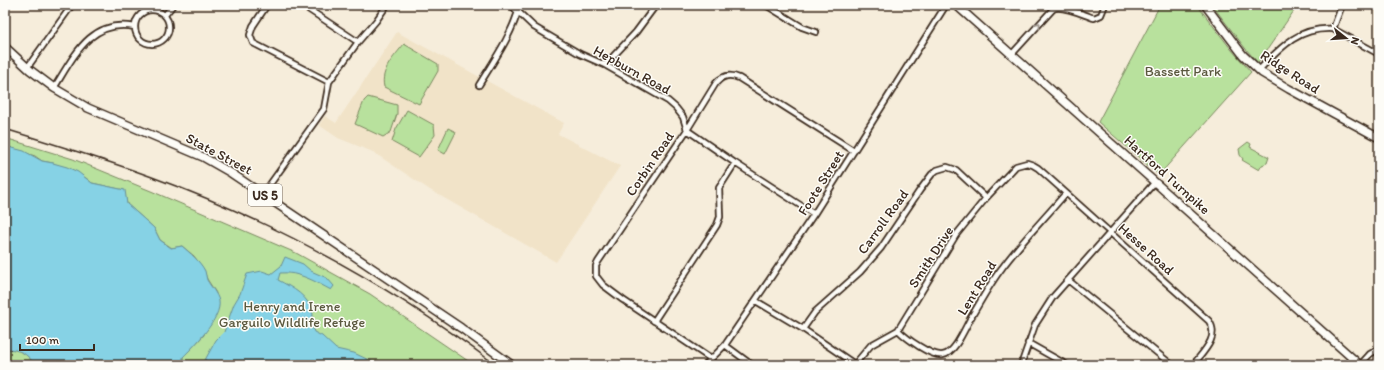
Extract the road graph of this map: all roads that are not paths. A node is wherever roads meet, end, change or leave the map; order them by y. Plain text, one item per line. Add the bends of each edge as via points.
1 (72, 5) edge
2 (173, 5) edge
3 (267, 5) edge
4 (302, 5) edge
5 (387, 5) edge
6 (511, 5) edge
7 (520, 5) edge
8 (656, 5) edge
9 (766, 5) edge
10 (946, 5) edge
11 (956, 5) edge
12 (1105, 5) edge
13 (1205, 5) edge
14 (1342, 5) edge
15 (518, 11) junction
16 (165, 15) junction
17 (135, 27) junction
18 (1333, 29) junction
19 (816, 32) dead end
20 (358, 42) junction
21 (5, 47) edge
22 (1012, 54) junction
23 (1379, 54) edge
24 (605, 65) junction
25 (27, 68) junction
26 (1259, 70) junction
27 (329, 82) junction
28 (479, 85) dead end
29 (54, 88) junction
30 (687, 130) junction
31 (1379, 138) edge
32 (854, 151) junction
33 (735, 163) junction
34 (1027, 163) joint
35 (1155, 182) junction
36 (263, 194) junction
37 (1066, 194) junction
38 (986, 198) junction
39 (814, 214) junction
40 (1110, 233) junction
41 (1068, 280) junction
42 (756, 301) junction
43 (654, 321) junction
44 (803, 329) junction
45 (898, 330) junction
46 (1028, 343) junction
47 (725, 345) junction
48 (1379, 349) edge
49 (711, 359) junction
50 (512, 365) edge
51 (705, 365) edge
52 (752, 365) edge
53 (856, 365) edge
54 (1021, 365) edge
55 (1067, 365) edge
56 (1172, 365) edge
57 (1193, 365) edge
58 (1360, 365) edge

1 - 25 street
2 - 16 street
3 - 27 street via 250,34 253,43
4 - 20 street
5 - 20 street
6 - 15 street, Hepburn Road
7 - 15 street
8 - 24 street via 636,32
9 - 19 street via 802,27
10 - 32 street, Foote Street
11 - 22 main road, Hartford Turnpike
22 -> 12 street via 1052,9 1063,8 1094,18 1102,15
13 - 26 main road, Ridge Road via 1243,55
14 - 18 street
15 - 24 street, Hepburn Road via 534,26 580,54
15 - 28 street via 506,42
16 - 17 street via 156,10 146,11 138,17
16 - 17 street via 169,30 164,40 159,43 143,41
17 - 29 street via 108,27 92,36 77,52
18 - 23 street
18 - 26 street via 1322,28 1292,39
20 - 27 street
21 - 25 main road, State Street / US 5
22 - 35 main road, Hartford Turnpike
24 - 30 street, Hepburn Road via 668,101 683,117
25 - 29 main road, State Street / US 5
26 - 31 main road, Ridge Road
27 - 36 street via 324,109
29 - 36 main road, State Street / US 5 via 88,108 203,157
30 - 32 street, Corbin Road via 716,83 722,77 735,76
30 - 33 street
30 - 43 street, Corbin Road via 596,266 596,276 603,285
32 - 39 street, Foote Street
33 - 39 street
33 - 43 street via 720,184 718,225
34 - 37 street, Hesse Road via 1038,168
34 - 38 street, Smith Drive via 1016,166
35 - 40 street
35 - 58 main road, Hartford Turnpike
36 - 50 main road, State Street / US 5 via 456,324
37 - 40 street, Hesse Road
37 - 45 street, Lent Road via 1002,268 950,352 942,355 930,352
38 - 44 street, Carroll Road via 952,168 937,170 920,190 881,248 860,272 815,312
38 - 45 street, Smith Drive via 956,235
39 - 42 street, Foote Street
40 - 41 street
40 - 57 street, Hesse Road via 1212,324 1212,340
41 - 46 street via 1053,297
41 - 56 street
42 - 44 street
42 - 47 street, Foote Street
43 - 49 street, Corbin Road
44 - 53 street
45 - 53 street, Smith Drive via 871,345
46 - 54 street
46 - 55 street
47 - 49 street, Foote Street
47 - 52 street
48 - 58 street
49 - 51 street, Foote Street

